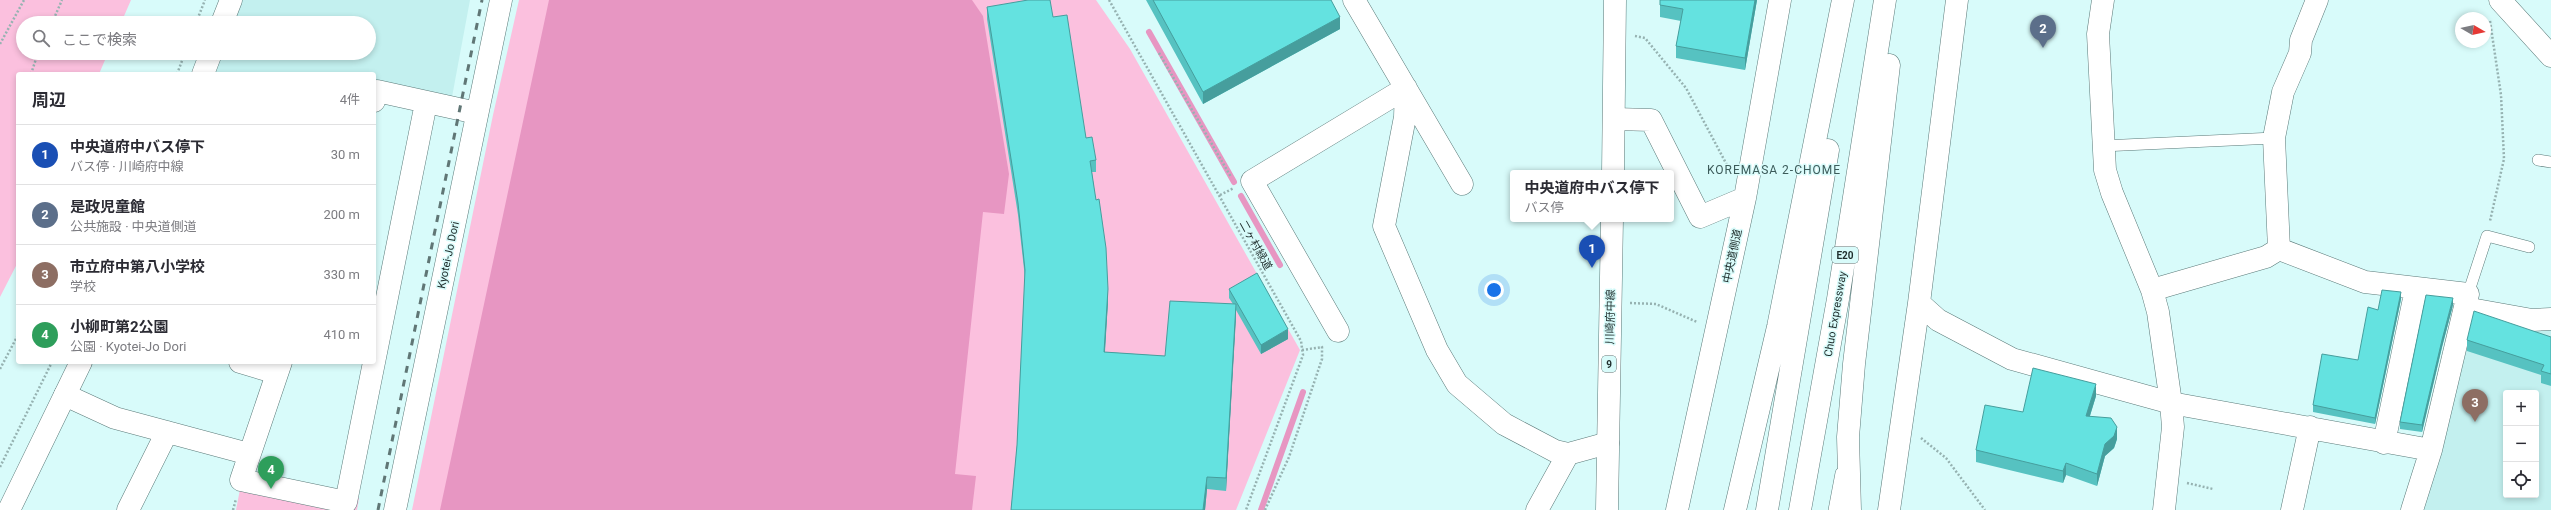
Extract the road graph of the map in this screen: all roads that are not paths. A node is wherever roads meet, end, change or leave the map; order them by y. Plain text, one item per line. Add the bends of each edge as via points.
1 (231, 0) edge
2 (501, 0) edge
3 (1354, 0) edge
4 (1615, 0) edge
5 (1780, 0) edge
6 (1843, 0) edge
7 (1851, 0) edge
8 (1885, 0) edge
9 (1896, 0) edge
10 (1957, 0) edge
11 (2103, 0) edge
12 (2317, 0) edge
13 (2495, 7) edge
14 (225, 16) edge
15 (2551, 56) edge
16 (209, 60) edge
17 (205, 72) edge
18 (1406, 88) junction
19 (376, 96) edge
20 (426, 103) junction
21 (477, 113) junction
22 (1614, 119) junction
23 (2274, 138) junction
24 (2102, 146) junction
25 (2538, 160) dead end
26 (2551, 162) edge
27 (1613, 170) edge
28 (1462, 184) dead end
29 (1745, 198) junction
30 (1612, 222) edge
31 (2529, 247) dead end
32 (2279, 249) junction
33 (2416, 289) junction
34 (2152, 290) junction
35 (2466, 301) junction
36 (1919, 303) junction
37 (2551, 319) edge
38 (1329, 336) road end
39 (376, 352) edge
40 (80, 364) edge
41 (256, 364) edge
42 (374, 364) edge
43 (279, 367) edge
44 (65, 395) junction
45 (2171, 403) junction
46 (2310, 427) junction
47 (167, 432) junction
48 (1848, 437) junction
49 (1608, 443) junction
50 (2384, 443) junction
51 (2431, 450) junction
52 (249, 454) junction
53 (1568, 454) junction
54 (10, 510) edge
55 (128, 510) edge
56 (395, 510) edge
57 (1537, 510) edge
58 (1607, 510) edge
59 (1677, 510) edge
60 (1735, 510) edge
61 (1767, 510) edge
62 (1800, 510) edge
63 (1834, 510) edge
64 (1850, 510) edge
65 (1889, 510) edge
66 (2164, 510) edge
67 (2292, 510) edge
68 (2412, 510) edge

1 - 14 main road
2 - 21 main road, Kyotei-Jo Dori
3 - 18 main road
4 - 22 main road
5 - 29 main road, 中央道側道
6 - 60 main road via 1778,327
7 - 61 main road
8 - 62 main road, Chuo Expressway / E20 via 1838,299
9 - 48 main road via 1854,364
10 - 36 main road
11 - 24 main road via 2098,34
12 - 23 main road via 2301,40 2300,54 2283,92
13 - 15 main road
16 - 17 main road
18 - 28 main road
18 - 38 main road via 1252,181
18 - 53 main road via 1405,117 1384,226 1437,350 1457,384 1504,424 1555,451
19 - 20 main road via 378,92
20 - 21 main road
20 - 39 main road
21 - 56 main road, Kyotei-Jo Dori
22 - 27 main road
22 - 29 main road via 1651,120 1700,217
23 - 24 lane
23 - 32 main road
24 - 34 main road via 2105,170 2112,193
25 - 26 lane
29 - 59 main road, 中央道側道
30 - 49 main road, 川崎府中線 / 9
31 - 35 lane via 2487,236
32 - 33 main road via 2365,282
32 - 34 main road via 2266,257
33 - 35 main road
33 - 50 main road
34 - 45 main road via 2162,331
35 - 37 main road via 2532,320
35 - 51 main road
36 - 45 main road via 1938,320 2012,359
36 - 65 main road
40 - 44 main road
41 - 43 main road
42 - 52 main road via 346,502 241,480
43 - 52 main road
44 - 47 main road via 115,418
44 - 54 main road
45 - 46 main road
45 - 66 main road via 2169,479
46 - 50 main road
46 - 67 main road
47 - 52 main road
47 - 55 main road
48 - 63 lane
48 - 64 main road
49 - 53 main road
49 - 58 main road, 川崎府中線 / 9
50 - 51 main road
51 - 68 main road
53 - 57 main road

